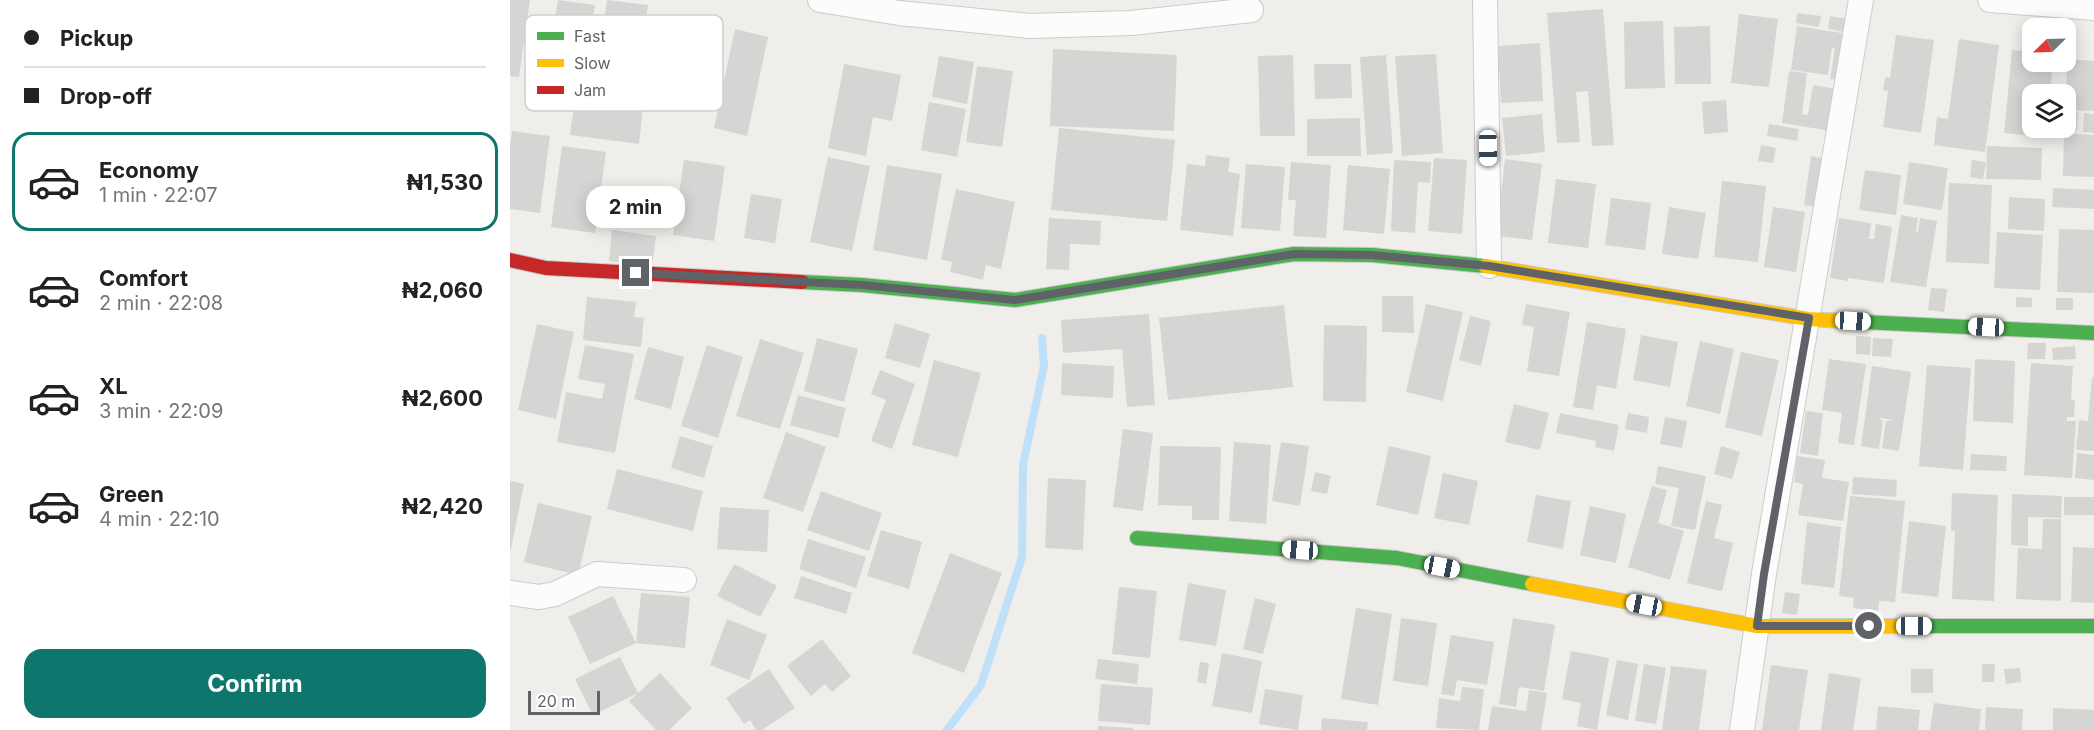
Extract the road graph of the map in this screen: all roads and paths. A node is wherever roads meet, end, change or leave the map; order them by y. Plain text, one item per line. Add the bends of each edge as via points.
1 (820, 0) edge
2 (1485, 0) edge
3 (1861, 0) edge
4 (1990, 0) edge
5 (2094, 8) edge
6 (1251, 10) dead end
7 (510, 260) edge
8 (1489, 266) junction
9 (1809, 318) junction
10 (2094, 333) edge
11 (1137, 538) dead end
12 (684, 580) dead end
13 (510, 593) edge
14 (1757, 626) junction
15 (2094, 626) edge
16 (1742, 730) edge

1 - 6 street via 899,13 1030,26 1131,23
2 - 8 street
3 - 9 street
4 - 5 street
7 - 8 street via 546,268 862,285 1015,300 1294,254 1372,255
8 - 9 street
9 - 10 street
9 - 14 street
11 - 14 street via 1397,558
12 - 13 street via 597,574 555,594 539,597
14 - 15 street
14 - 16 street

